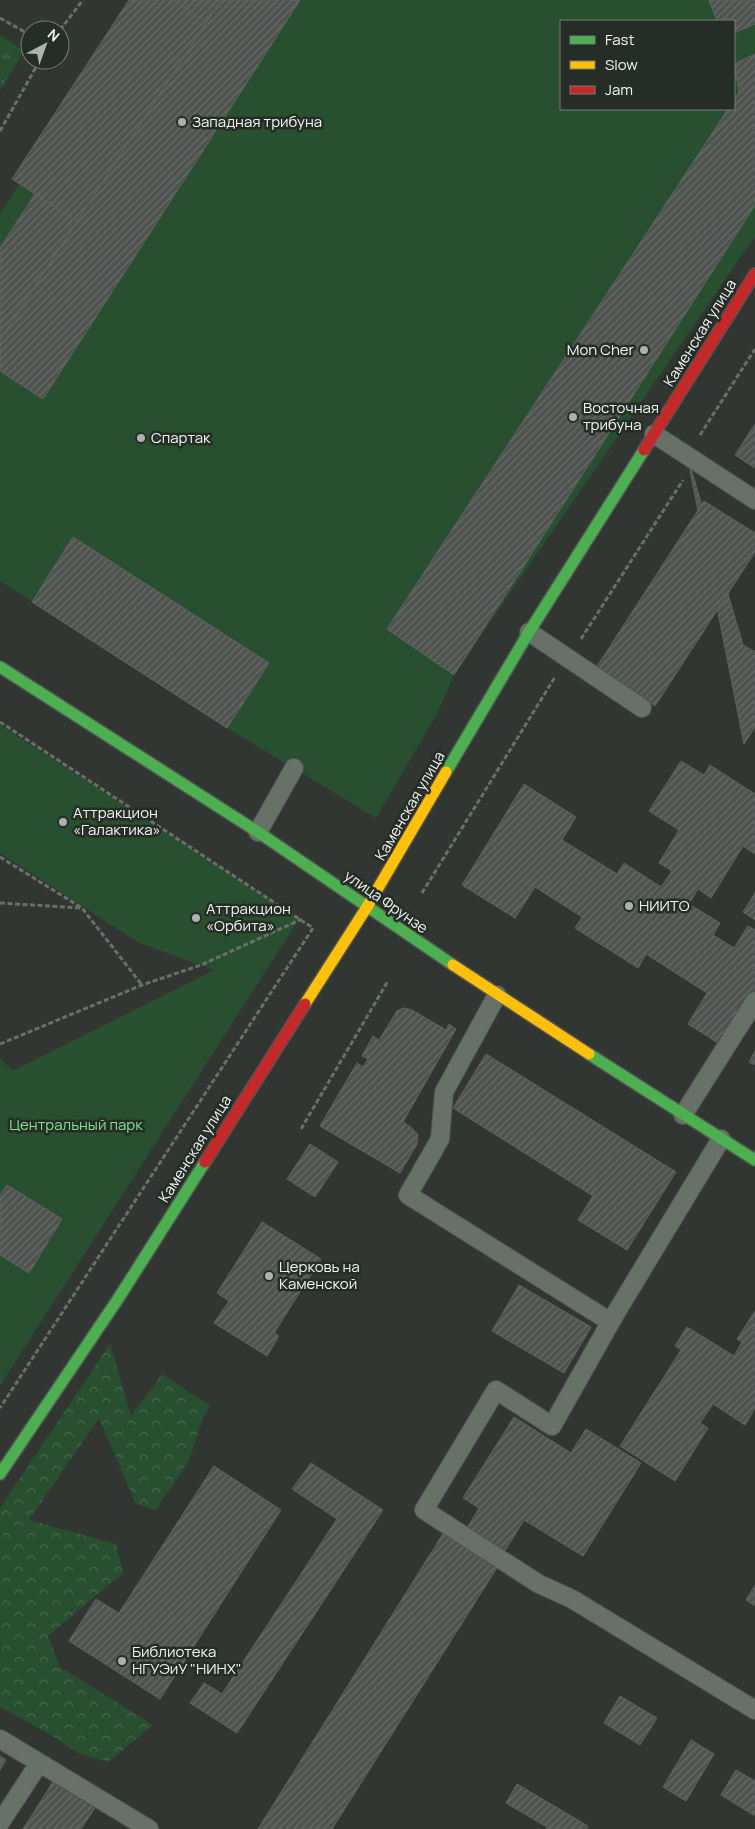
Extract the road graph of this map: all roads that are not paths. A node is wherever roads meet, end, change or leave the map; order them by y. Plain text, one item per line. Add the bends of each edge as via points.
1 (755, 274) edge
2 (654, 434) junction
3 (755, 500) edge
4 (529, 632) junction
5 (0, 667) edge
6 (642, 708) dead end
7 (294, 768) dead end
8 (258, 832) junction
9 (367, 907) junction
10 (498, 996) junction
11 (755, 1001) edge
12 (683, 1115) junction
13 (721, 1139) junction
14 (755, 1160) edge
15 (614, 1316) junction
16 (0, 1474) edge
17 (755, 1710) edge
18 (0, 1739) edge
19 (34, 1771) dead end
20 (0, 1823) edge
21 (149, 1829) edge

1 - 2 street, Каменская улица
2 - 3 lane
2 - 4 street, Каменская улица
4 - 6 lane
4 - 9 street, Каменская улица
5 - 8 street, улица Фрунзе
7 - 8 lane
8 - 9 street, улица Фрунзе
9 - 10 street, улица Фрунзе
9 - 16 street, Каменская улица via 118,1299
10 - 12 street, улица Фрунзе
10 - 15 lane via 444,1092 440,1139 408,1195 609,1321
11 - 12 lane
12 - 13 street, улица Фрунзе
13 - 14 street, улица Фрунзе
13 - 15 lane
15 - 17 lane via 552,1426 496,1390 424,1510 539,1584 572,1599
18 - 21 lane
19 - 20 lane

